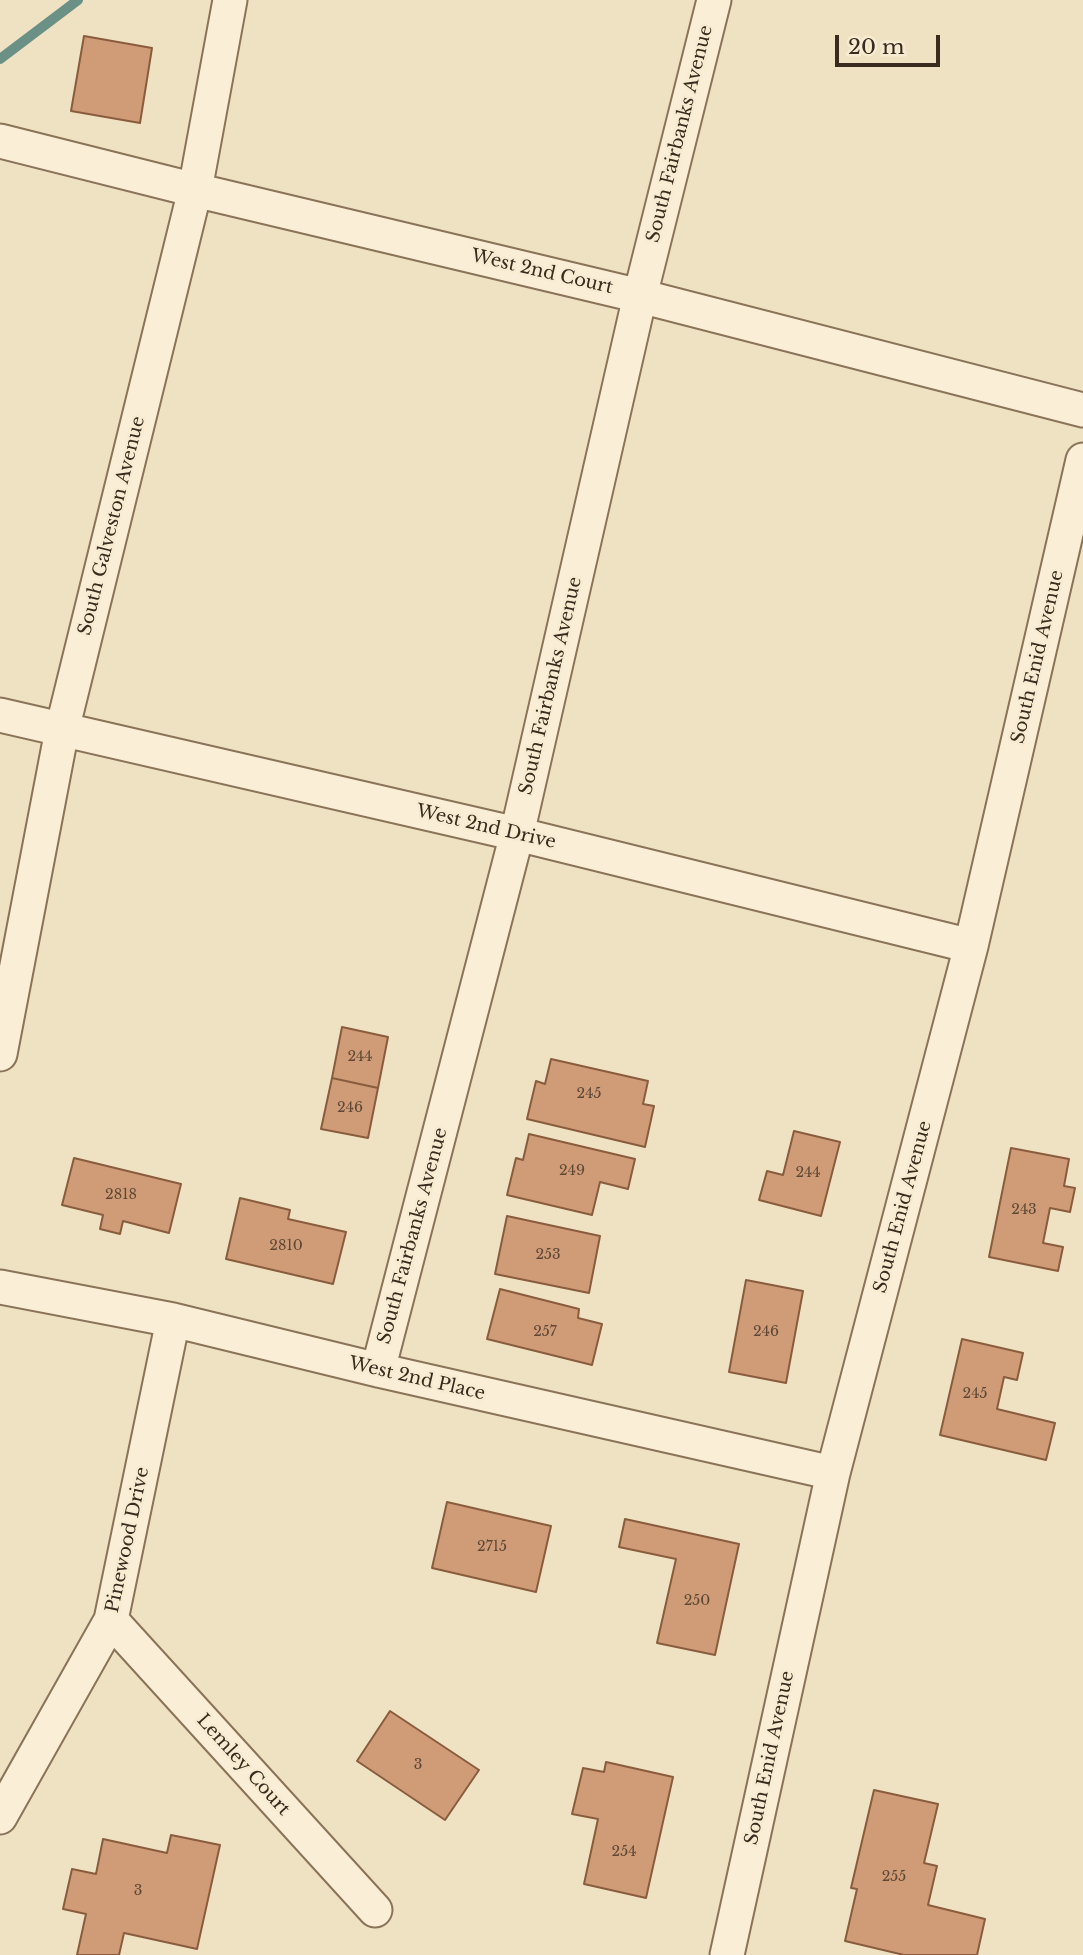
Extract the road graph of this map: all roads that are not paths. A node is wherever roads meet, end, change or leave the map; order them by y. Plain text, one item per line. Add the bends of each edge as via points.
1 (230, 0) edge
2 (714, 0) edge
3 (0, 141) edge
4 (195, 190) junction
5 (640, 296) junction
6 (1083, 410) edge
7 (1083, 460) edge
8 (0, 715) edge
9 (62, 730) junction
10 (517, 834) junction
11 (971, 946) junction
12 (0, 1054) edge
13 (0, 1287) edge
14 (173, 1320) junction
15 (378, 1370) junction
16 (833, 1473) junction
17 (111, 1620) junction
18 (0, 1817) edge
19 (376, 1910) dead end
20 (727, 1955) edge

1 - 4 street, South Galveston Avenue
2 - 5 street, South Fairbanks Avenue
3 - 4 street, West 2nd Court
4 - 5 street, West 2nd Court
4 - 9 street, South Galveston Avenue
5 - 6 street, West 2nd Court
5 - 10 street, South Fairbanks Avenue
7 - 11 street, South Enid Avenue
8 - 9 street, West 2nd Drive
9 - 10 street, West 2nd Drive
9 - 12 street, South Galveston Avenue
10 - 11 street, West 2nd Drive
10 - 15 street, South Fairbanks Avenue
11 - 16 street, South Enid Avenue
13 - 14 street, West 2nd Place
14 - 15 street, West 2nd Place
14 - 17 street, Pinewood Drive
15 - 16 street, West 2nd Place
16 - 20 street, South Enid Avenue
17 - 18 street, Pinewood Drive
17 - 19 street, Lemley Court

